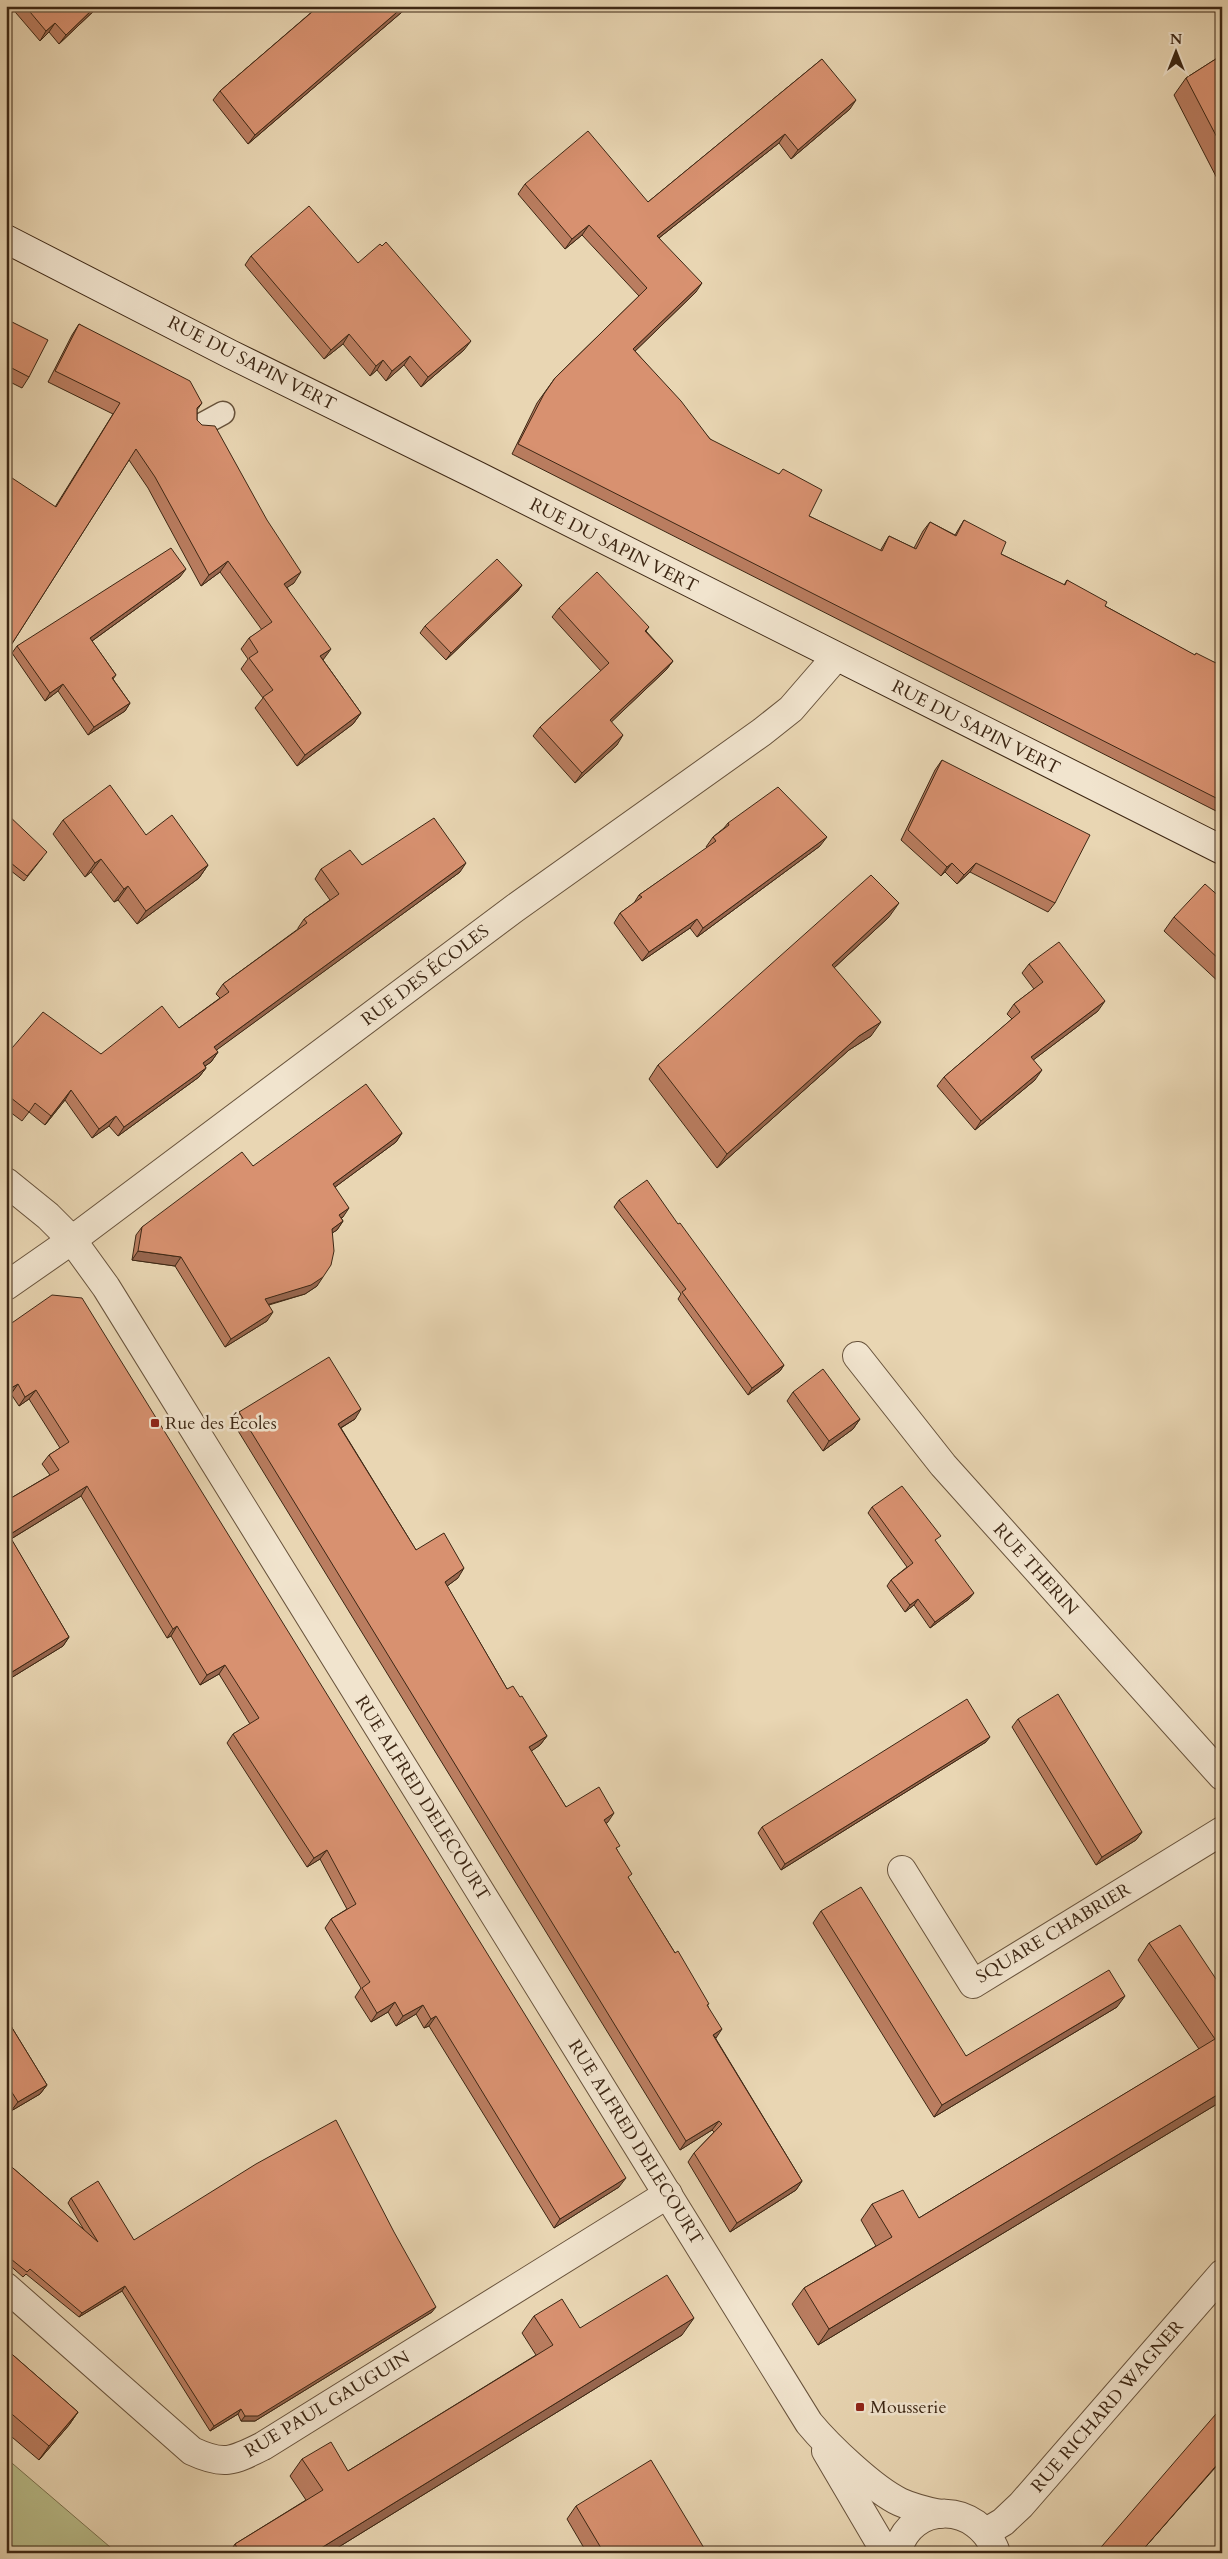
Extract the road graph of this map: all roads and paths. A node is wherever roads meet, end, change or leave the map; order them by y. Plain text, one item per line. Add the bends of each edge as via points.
1 (6, 240) edge
2 (223, 412) dead end
3 (201, 425) edge
4 (836, 657) junction
5 (1222, 850) edge
6 (6, 1182) edge
7 (72, 1240) junction
8 (6, 1286) edge
9 (857, 1356) dead end
10 (1222, 1776) edge
11 (1222, 1831) edge
12 (902, 1870) dead end
13 (668, 2194) junction
14 (1222, 2274) edge
15 (6, 2287) edge
16 (817, 2432) junction
17 (940, 2514) junction
18 (991, 2542) edge
19 (886, 2553) edge
20 (897, 2553) edge

1 - 4 street, RUE DU SAPIN VERT
2 - 3 lane
4 - 5 street, RUE DU SAPIN VERT
4 - 7 street, RUE DES ÉCOLES via 791,709 762,732 515,908
6 - 7 street, RUE ALFRED DELECOURT
7 - 8 street, RUE DES ÉCOLES
7 - 13 street, RUE ALFRED DELECOURT via 111,1295
9 - 10 street, RUE THERIN via 943,1465
11 - 12 street, SQUARE CHABRIER via 972,1984
13 - 15 street, RUE PAUL GAUGUIN via 236,2460 213,2461 192,2451
13 - 16 street, RUE ALFRED DELECOURT
14 - 18 street, RUE RICHARD WAGNER via 1003,2522
16 - 17 street, RUE ALFRED DELECOURT via 894,2499
16 - 19 street, RUE ALFRED DELECOURT
17 - 18 street, RUE ALFRED DELECOURT via 965,2517
17 - 20 street via 925,2518 911,2528

